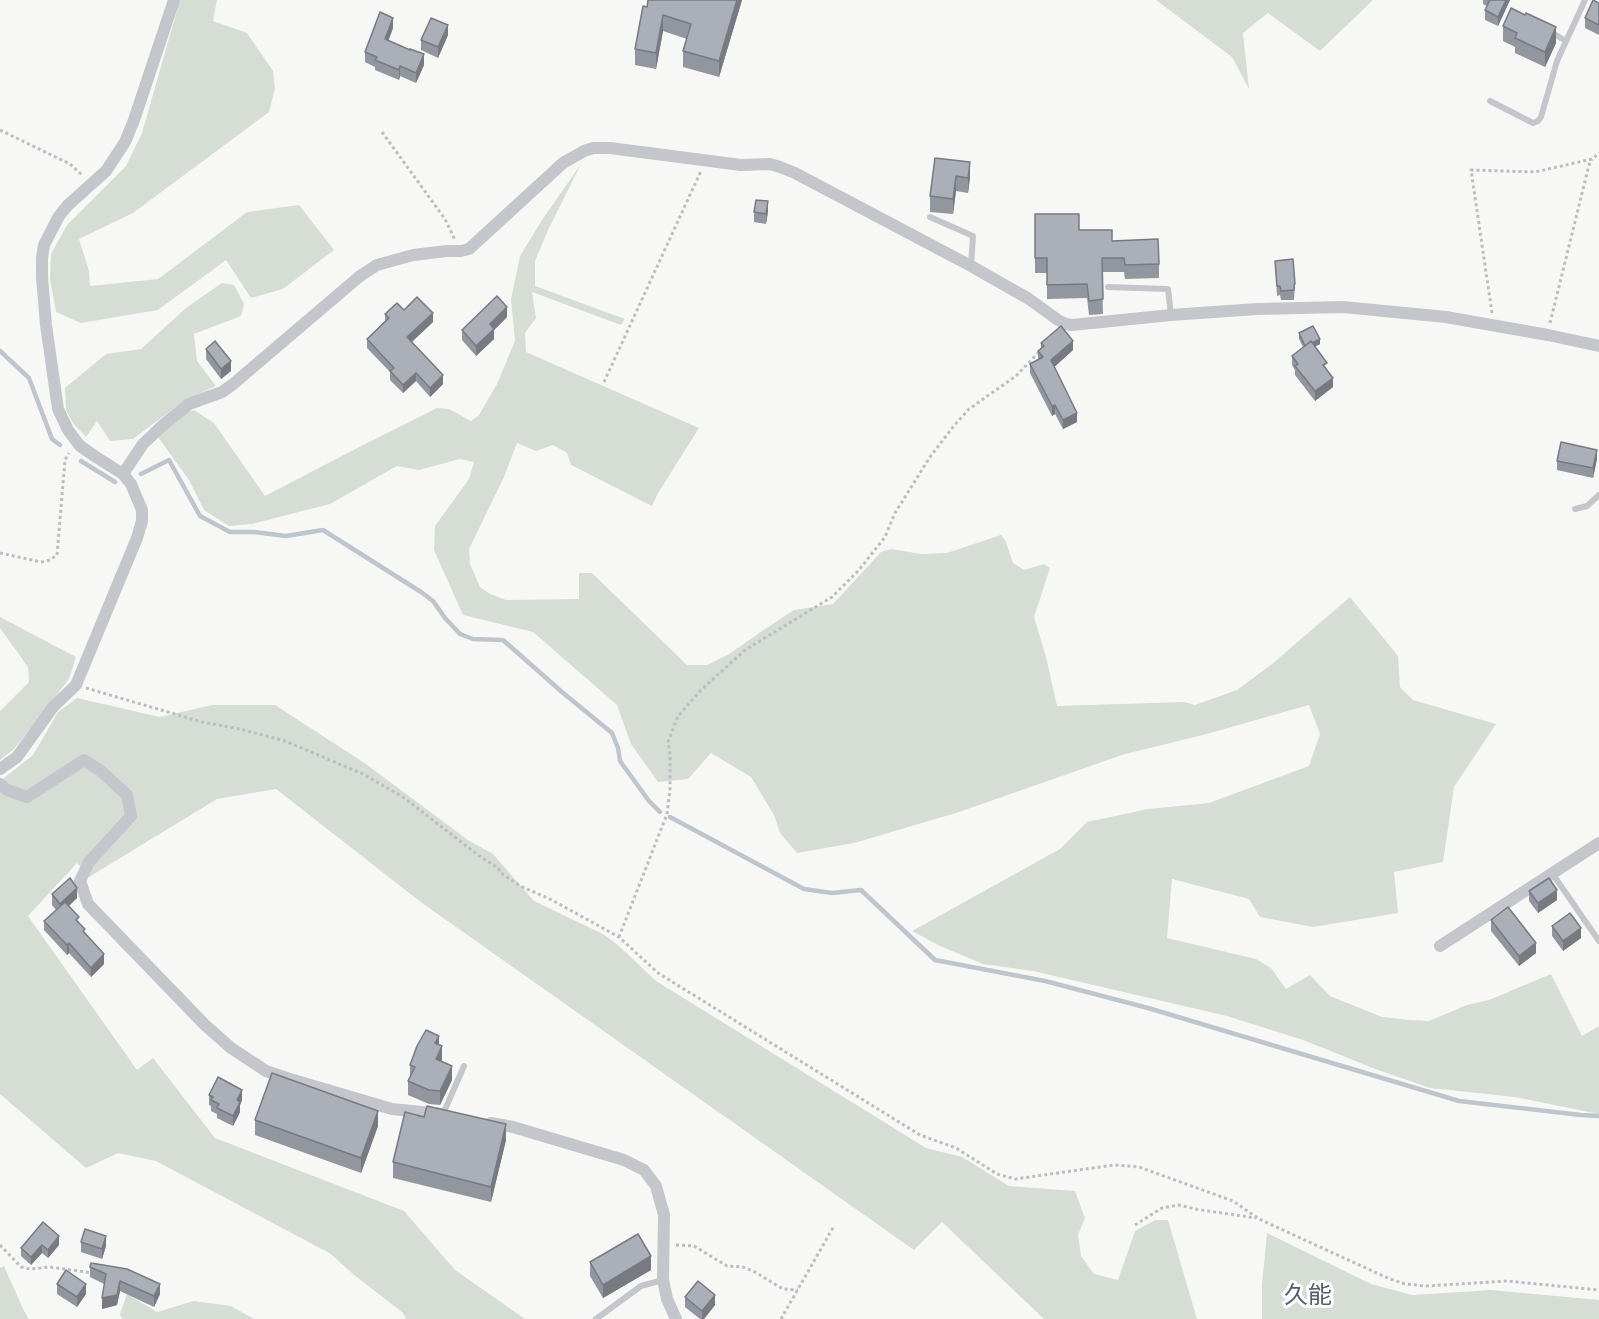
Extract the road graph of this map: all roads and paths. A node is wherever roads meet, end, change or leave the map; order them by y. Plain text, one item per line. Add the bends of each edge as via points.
1 (174, 0) edge
2 (1585, 0) edge
3 (1545, 29) edge
4 (1566, 41) junction
5 (1490, 101) dead end
6 (0, 130) edge
7 (382, 132) dead end
8 (1599, 153) edge
9 (1592, 159) junction
10 (706, 160) junction
11 (93, 184) junction
12 (930, 217) dead end
13 (461, 251) junction
14 (971, 266) junction
15 (1107, 287) dead end
16 (1171, 315) junction
17 (1494, 325) junction
18 (1548, 335) junction
19 (1045, 346) edge
20 (1599, 346) edge
21 (604, 382) dead end
22 (81, 446) junction
23 (123, 474) junction
24 (1599, 495) edge
25 (1575, 509) dead end
26 (0, 553) edge
27 (76, 685) junction
28 (0, 769) edge
29 (0, 784) edge
30 (1599, 843) edge
31 (1552, 873) junction
32 (619, 937) junction
33 (1599, 941) edge
34 (1440, 946) dead end
35 (465, 1066) dead end
36 (449, 1115) joint
37 (478, 1120) edge
38 (1259, 1219) junction
39 (1135, 1225) dead end
40 (834, 1226) dead end
41 (0, 1245) edge
42 (664, 1247) junction
43 (101, 1273) edge
44 (663, 1280) junction
45 (798, 1290) junction
46 (1599, 1290) edge
47 (596, 1319) edge
48 (676, 1319) edge
49 (781, 1319) edge

1 - 11 street via 125,142
2 - 4 lane
3 - 4 lane
4 - 5 lane via 1538,121 1533,123
6 - 11 path via 70,164
7 - 13 path via 445,219
8 - 9 path
9 - 17 path via 1535,172 1471,170
9 - 18 path
10 - 13 street via 610,148 584,151 563,163 469,249
10 - 14 street via 770,165 795,173
10 - 21 path
11 - 22 street via 59,216 44,245 42,258 46,325 58,409
12 - 14 lane via 973,236
13 - 23 street via 413,255 377,265 360,276 232,385 189,404 163,425 143,444
14 - 16 street via 1066,324
15 - 16 lane via 1168,289
16 - 17 street via 1343,307
17 - 18 street
18 - 20 street
19 - 32 path via 1016,376 969,409 953,427 895,513 885,537 859,570 832,597 744,650 678,716 668,742 667,814
22 - 23 street
22 - 26 path via 65,460 57,555 41,562
23 - 27 street via 137,497 142,521
24 - 25 lane via 1587,506
27 - 28 street via 53,706 16,757
27 - 32 path via 202,722 285,741 363,774 404,797 520,886
29 - 36 street via 27,797 84,760 126,795 131,816 89,862 80,881 88,904 231,1048 266,1071 290,1080 392,1109
30 - 31 street
31 - 33 lane
31 - 34 street
32 - 38 path via 658,973 920,1136 956,1148 998,1174 1015,1179 1114,1165 1139,1167 1233,1201
35 - 36 lane
37 - 42 street via 591,1150 644,1170 656,1186 664,1215
38 - 39 path via 1179,1205 1162,1208
38 - 46 path via 1405,1284 1507,1281
40 - 45 path
41 - 43 path via 21,1267
42 - 44 street
42 - 45 path via 694,1246 727,1266 743,1267 783,1289
44 - 47 lane via 641,1286
44 - 48 street
45 - 49 path

